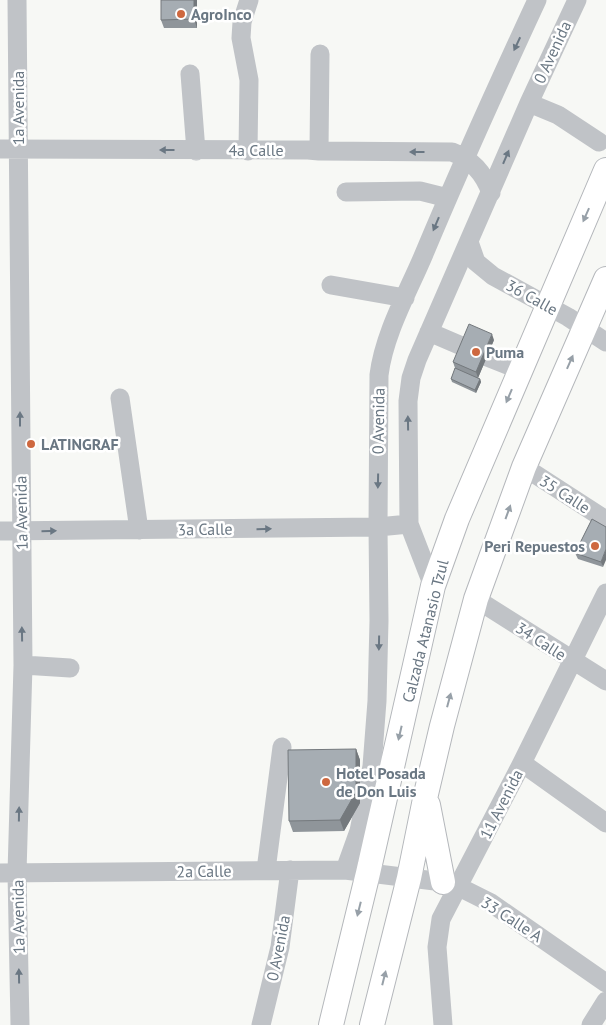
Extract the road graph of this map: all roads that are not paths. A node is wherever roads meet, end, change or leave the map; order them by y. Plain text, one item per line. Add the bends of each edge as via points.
1 (17, 0) edge
2 (249, 0) edge
3 (537, 0) edge
4 (577, 0) edge
5 (320, 54) dead end
6 (190, 74) dead end
7 (529, 103) junction
8 (599, 142) dead end
9 (9, 149) edge
10 (196, 150) junction
11 (248, 151) junction
12 (319, 151) junction
13 (465, 157) junction
14 (606, 170) edge
15 (346, 192) dead end
16 (491, 193) junction
17 (448, 198) junction
18 (469, 242) junction
19 (606, 279) edge
20 (331, 285) dead end
21 (405, 298) junction
22 (547, 305) junction
23 (429, 332) junction
24 (600, 335) edge
25 (464, 347) edge
26 (487, 357) edge
27 (520, 370) junction
28 (120, 398) dead end
29 (524, 467) junction
30 (606, 520) edge
31 (409, 524) junction
32 (378, 527) junction
33 (138, 530) junction
34 (21, 531) junction
35 (0, 532) edge
36 (433, 586) junction
37 (606, 593) edge
38 (476, 599) junction
39 (572, 661) junction
40 (23, 665) junction
41 (70, 668) dead end
42 (606, 681) edge
43 (282, 747) dead end
44 (522, 763) junction
45 (426, 794) junction
46 (606, 823) edge
47 (266, 870) junction
48 (290, 870) junction
49 (356, 872) junction
50 (9, 873) edge
51 (408, 878) junction
52 (451, 884) junction
53 (606, 983) edge
54 (606, 1001) edge
55 (20, 1025) edge
56 (261, 1025) edge
57 (331, 1025) edge
58 (372, 1025) edge
59 (444, 1025) edge
60 (591, 1025) edge

1 - 9 street, 1a Avenida
2 - 11 street via 241,38 249,80
3 -> 13 street, 0 Avenida
4 - 7 street, 0 Avenida
5 - 12 street
6 - 10 street
7 - 8 street via 558,115
16 -> 7 street, 0 Avenida
10 -> 9 street, 4a Calle
34 -> 9 street, 1a Avenida
10 - 11 street, 4a Calle
11 - 12 street, 4a Calle
13 -> 12 street, 4a Calle via 452,152
13 - 16 street via 486,180
13 - 17 street, 0 Avenida
14 -> 22 main road, Calzada Atanasio Tzul
15 - 17 street via 420,191
16 - 18 street, 0 Avenida
17 -> 21 street, 0 Avenida
18 - 22 street, 36 Calle via 476,262 493,276
18 - 23 street, 0 Avenida
19 - 24 main road
20 - 21 street
21 -> 32 street, 0 Avenida via 385,346 379,375
22 - 24 street, 36 Calle
22 - 27 main road, Calzada Atanasio Tzul
23 - 25 street
31 -> 23 street, 0 Avenida via 408,400 411,378
29 -> 24 main road
26 - 27 street
27 -> 36 main road, Calzada Atanasio Tzul via 457,519
28 - 33 street
29 - 30 street, 35 Calle
38 -> 29 main road
31 - 32 street, 3a Calle
31 - 36 street, 0 Avenida
33 -> 32 street, 3a Calle
32 -> 49 street, 0 Avenida via 377,701 372,766 359,832
34 -> 33 street, 3a Calle
34 - 35 street, 3a Calle
40 -> 34 street, 1a Avenida
36 -> 49 main road, Calzada Atanasio Tzul
37 - 39 street, 11 Avenida
38 - 39 street, 34 Calle
45 -> 38 main road
39 - 42 street, 34 Calle
39 - 44 street, 11 Avenida
40 - 41 street
50 -> 40 street, 1a Avenida
43 - 47 street
44 - 46 street
44 - 52 street, 11 Avenida
45 - 51 main road
45 - 52 main road
47 - 48 street, 2a Calle
47 - 50 street, 2a Calle
48 - 49 street, 2a Calle
48 - 56 street, 0 Avenida via 280,947
49 - 51 street, 2a Calle
49 -> 57 main road, Calzada Atanasio Tzul
55 -> 50 street, 1a Avenida
51 - 52 street, 33 Calle A
58 -> 51 main road
52 - 53 street, 33 Calle A via 491,903
52 - 59 street, 11 Avenida via 437,947
54 - 60 street

